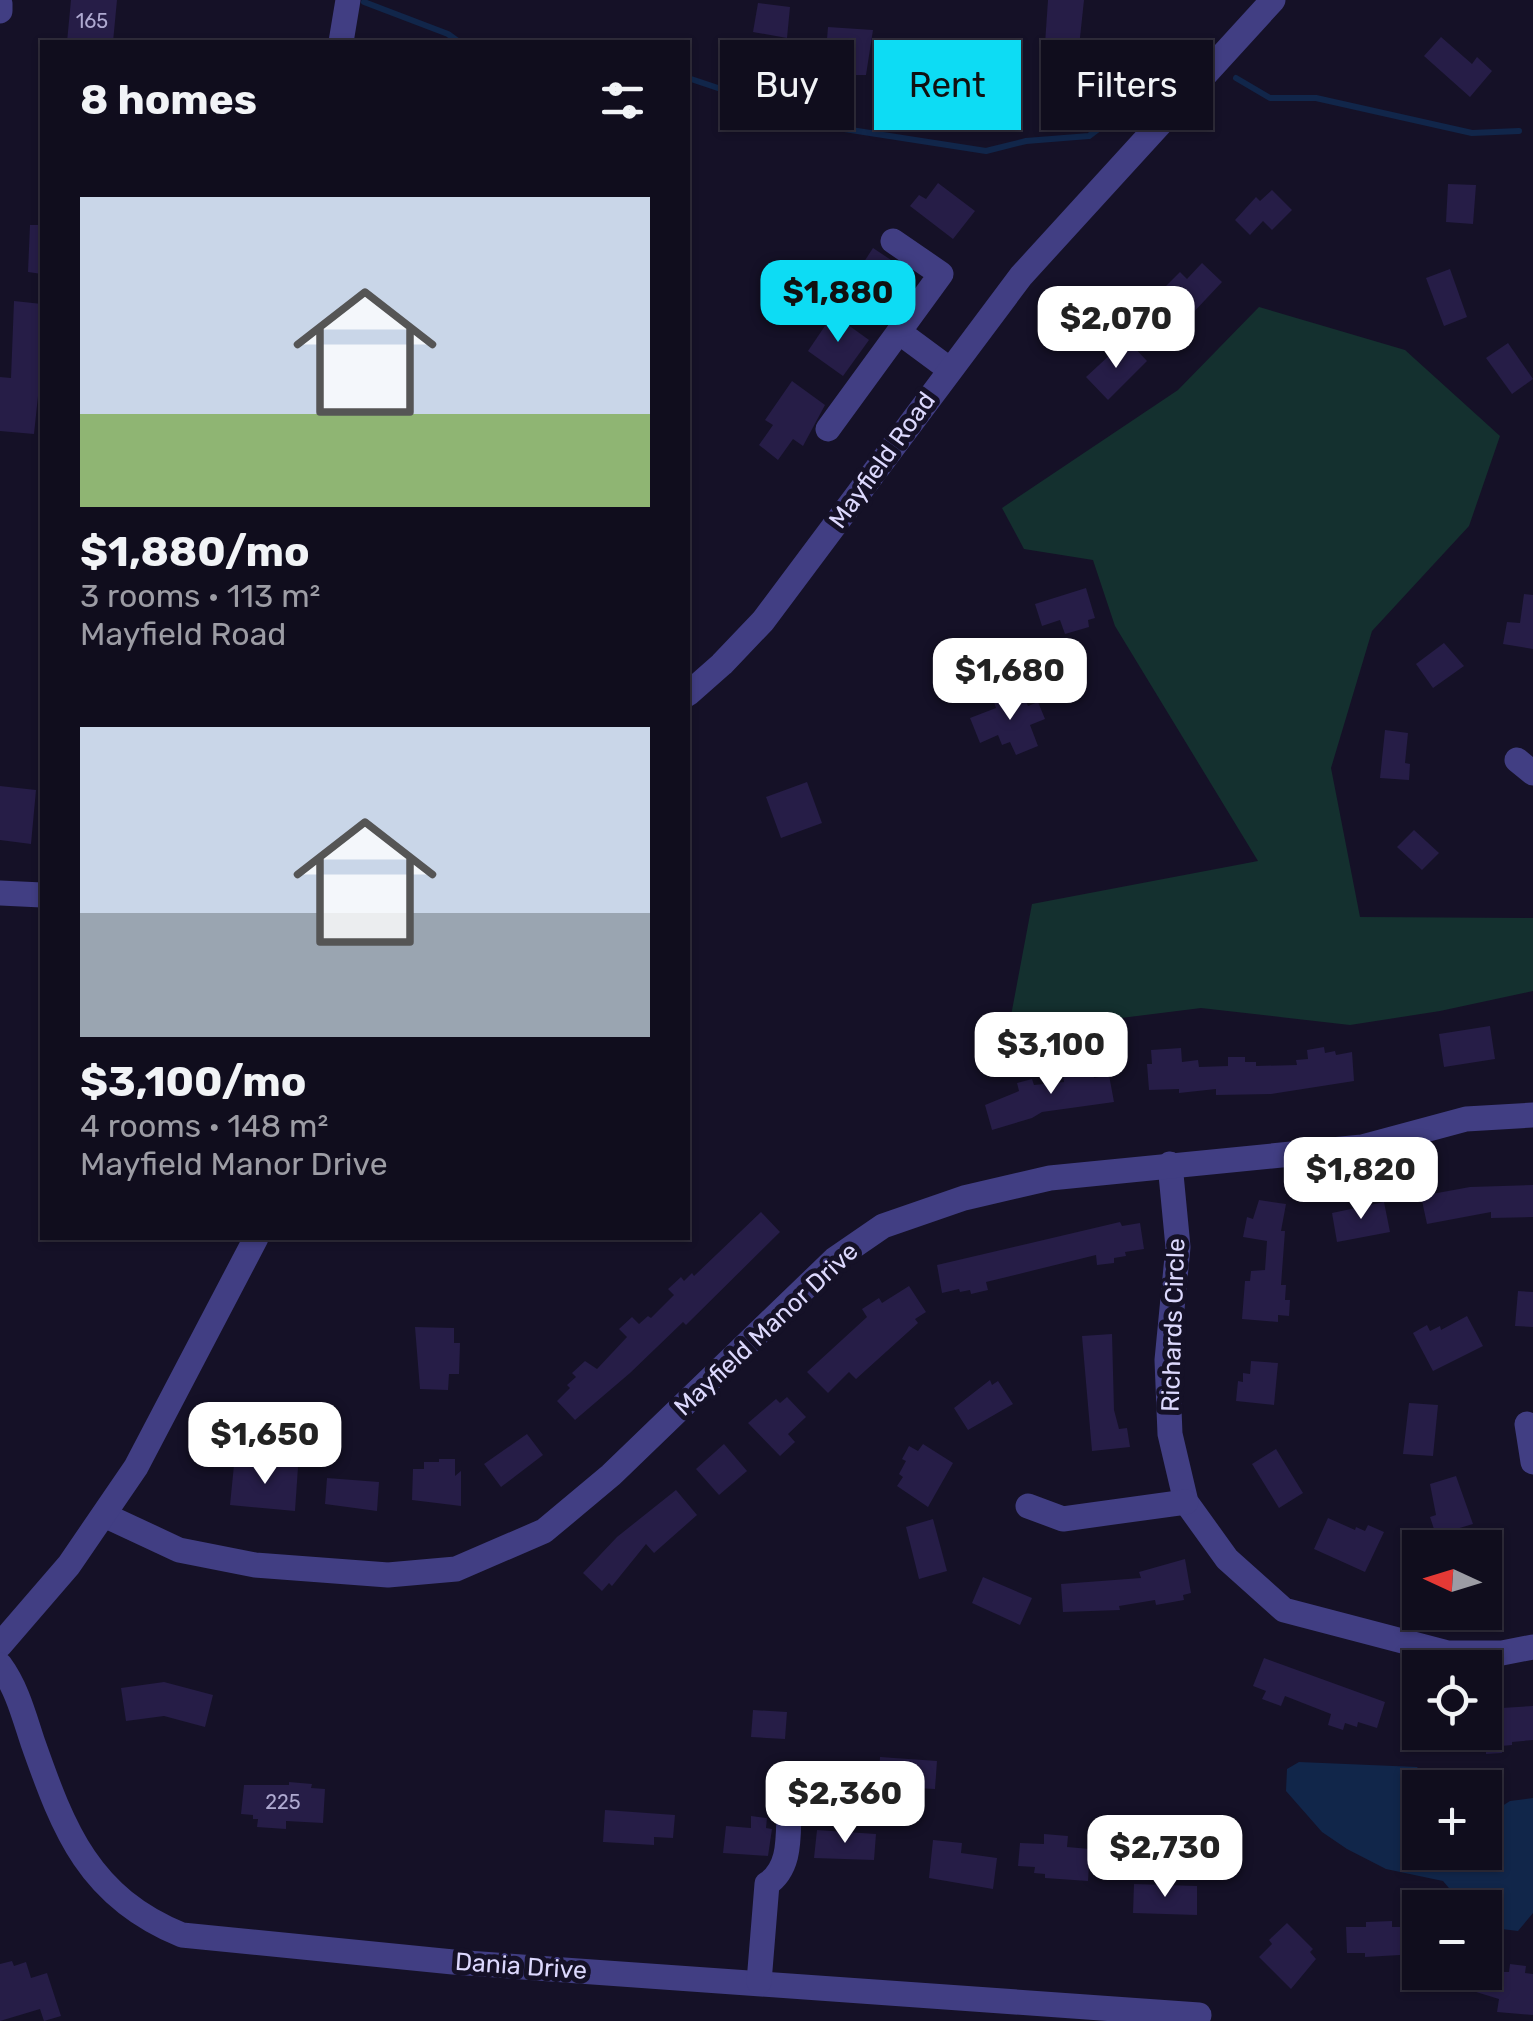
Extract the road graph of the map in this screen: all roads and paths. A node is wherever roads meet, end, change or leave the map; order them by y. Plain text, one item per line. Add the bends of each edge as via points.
1 (348, 0) edge
2 (1274, 0) edge
3 (341, 40) edge
4 (893, 241) dead end
5 (899, 332) junction
6 (949, 369) junction
7 (828, 429) dead end
8 (690, 692) edge
9 (0, 892) edge
10 (40, 896) edge
11 (1533, 1115) edge
12 (1170, 1164) junction
13 (255, 1240) edge
14 (1527, 1424) dead end
15 (1533, 1462) edge
16 (1186, 1502) junction
17 (1028, 1506) dead end
18 (104, 1516) junction
19 (0, 1646) edge
20 (1533, 1647) edge
21 (0, 1665) edge
22 (790, 1811) dead end
23 (759, 1982) junction
24 (1199, 2014) dead end

1 - 3 street
2 - 6 street, Mayfield Road via 1020,276
4 - 5 street via 941,274
5 - 6 street
5 - 7 street
6 - 8 street, Mayfield Road via 763,622
9 - 10 street
11 - 12 street, Mayfield Manor Drive via 1466,1119 1362,1147
12 - 16 street, Richards Circle via 1178,1247 1168,1397
12 - 18 street, Mayfield Manor Drive via 1050,1178 883,1226 835,1259 544,1531 456,1569 388,1574 255,1565 179,1550
13 - 18 street
14 - 15 street
16 - 17 street via 1063,1519
16 - 20 street, Richards Circle via 1226,1559 1284,1610 1448,1653
18 - 19 street
21 - 23 street, Dania Drive via 83,1861 122,1902 157,1925 207,1940
22 - 23 street via 784,1863 767,1884
23 - 24 street, Dania Drive

